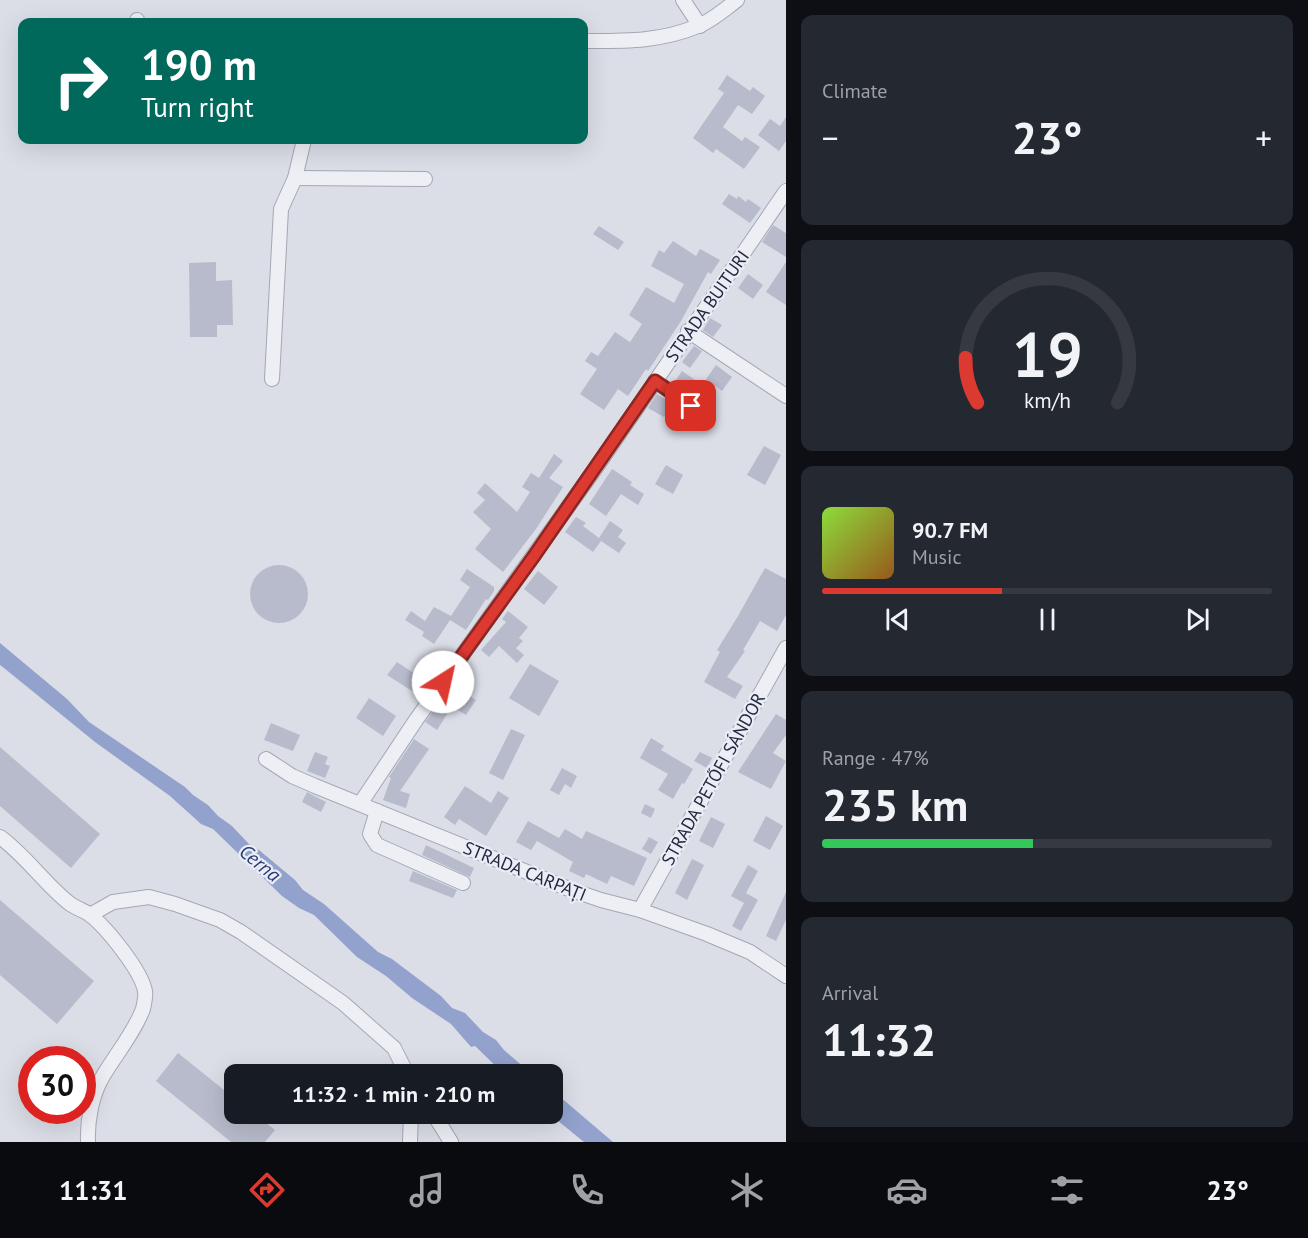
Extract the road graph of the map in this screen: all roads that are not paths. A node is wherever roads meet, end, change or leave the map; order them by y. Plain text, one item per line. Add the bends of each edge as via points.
1 (683, 0) edge
2 (737, 0) edge
3 (700, 26) junction
4 (588, 41) edge
5 (303, 144) edge
6 (295, 178) junction
7 (425, 179) dead end
8 (786, 191) edge
9 (688, 331) junction
10 (272, 379) dead end
11 (655, 381) junction
12 (786, 396) edge
13 (691, 406) dead end
14 (786, 648) edge
15 (266, 759) dead end
16 (360, 804) junction
17 (377, 811) junction
18 (0, 837) edge
19 (463, 883) dead end
20 (640, 910) junction
21 (90, 915) junction
22 (786, 976) edge
23 (402, 1064) edge
24 (411, 1124) edge
25 (440, 1124) edge
26 (88, 1142) edge
27 (410, 1142) edge
28 (451, 1142) edge

1 - 3 street
2 - 3 street
3 - 4 street via 652,40
5 - 6 street
6 - 7 street
6 - 10 street via 281,209
8 - 9 street, STRADA BUITURI
9 - 11 street, STRADA BUITURI
9 - 12 street
11 - 13 street
11 - 16 street, STRADA BUITURI
14 - 20 street, STRADA PETŐFI SÁNDOR
15 - 16 street, STRADA CARPAȚI via 292,776
16 - 17 street, STRADA CARPAȚI
17 - 19 street via 372,840
17 - 20 street, STRADA CARPAȚI via 577,892
18 - 21 street via 70,904
20 - 22 street, STRADA CARPAȚI via 740,948
21 - 23 street via 112,902 149,897 220,920 343,1003 394,1048
21 - 26 street via 127,955 146,993 143,1009 94,1096
24 - 27 street
25 - 28 street

